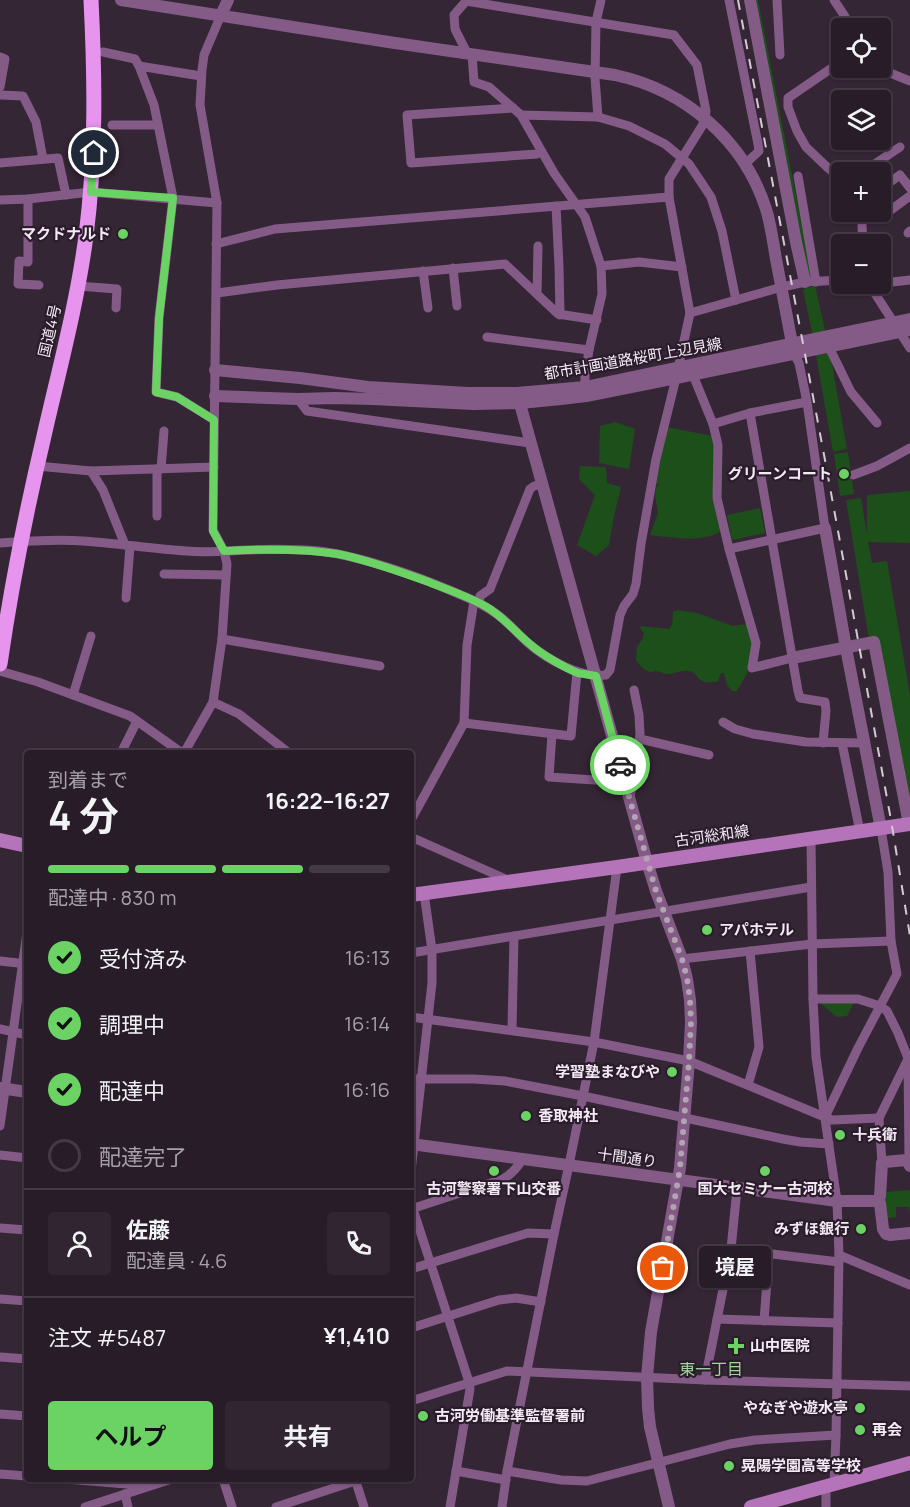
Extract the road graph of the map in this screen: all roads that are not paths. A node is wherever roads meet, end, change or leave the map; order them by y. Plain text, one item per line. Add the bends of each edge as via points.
1 (91, 0) edge
2 (122, 0) edge
3 (228, 0) edge
4 (601, 0) edge
5 (729, 0) edge
6 (750, 0) edge
7 (777, 0) edge
8 (834, 0) edge
9 (467, 1) edge
10 (221, 15) junction
11 (846, 18) edge
12 (596, 22) junction
13 (103, 52) dead end
14 (470, 54) junction
15 (780, 55) dead end
16 (0, 57) edge
17 (139, 66) junction
18 (831, 69) edge
19 (595, 73) junction
20 (891, 73) edge
21 (201, 76) junction
22 (910, 81) edge
23 (0, 87) edge
24 (0, 95) edge
25 (513, 108) junction
26 (521, 115) junction
27 (597, 117) junction
28 (705, 119) junction
29 (112, 125) dead end
30 (158, 125) junction
31 (900, 147) dead end
32 (537, 154) dead end
33 (682, 158) junction
34 (43, 159) junction
35 (878, 162) edge
36 (0, 163) edge
37 (745, 164) junction
38 (831, 170) edge
39 (798, 176) dead end
40 (891, 181) edge
41 (910, 188) edge
42 (91, 192) junction
43 (66, 195) junction
44 (910, 196) edge
45 (669, 197) junction
46 (173, 198) junction
47 (28, 199) junction
48 (0, 200) edge
49 (217, 203) junction
50 (577, 205) junction
51 (556, 206) junction
52 (891, 210) edge
53 (216, 244) junction
54 (538, 246) dead end
55 (601, 266) junction
56 (682, 267) junction
57 (453, 268) junction
58 (423, 271) junction
59 (910, 280) edge
60 (831, 281) edge
61 (811, 282) junction
62 (891, 282) edge
63 (39, 285) dead end
64 (78, 286) junction
65 (782, 287) junction
66 (217, 293) junction
67 (537, 294) junction
68 (876, 294) edge
69 (736, 300) junction
70 (458, 306) dead end
71 (116, 308) dead end
72 (428, 308) dead end
73 (690, 313) junction
74 (560, 315) junction
75 (910, 319) edge
76 (597, 320) junction
77 (901, 328) edge
78 (487, 337) dead end
79 (829, 347) junction
80 (910, 348) edge
81 (793, 349) junction
82 (589, 350) junction
83 (215, 370) junction
84 (678, 373) junction
85 (693, 375) junction
86 (585, 392) junction
87 (215, 396) junction
88 (519, 398) junction
89 (298, 399) junction
90 (807, 402) junction
91 (750, 413) junction
92 (214, 420) junction
93 (877, 423) dead end
94 (713, 424) junction
95 (164, 431) dead end
96 (530, 443) junction
97 (910, 448) edge
98 (37, 466) junction
99 (214, 468) junction
100 (159, 469) junction
101 (91, 471) junction
102 (853, 475) dead end
103 (542, 484) junction
104 (157, 516) dead end
105 (825, 528) junction
106 (771, 539) junction
107 (20, 541) junction
108 (0, 543) edge
109 (128, 545) junction
110 (729, 549) junction
111 (224, 551) junction
112 (164, 574) dead end
113 (226, 575) junction
114 (126, 598) dead end
115 (477, 602) junction
116 (91, 636) dead end
117 (222, 639) junction
118 (846, 648) junction
119 (792, 658) junction
120 (0, 664) edge
121 (380, 666) dead end
122 (0, 671) edge
123 (577, 672) junction
124 (596, 676) junction
125 (634, 690) dead end
126 (73, 695) junction
127 (213, 702) junction
128 (137, 721) junction
129 (723, 722) dead end
130 (464, 723) junction
131 (552, 734) junction
132 (640, 739) junction
133 (823, 743) junction
134 (842, 743) junction
135 (864, 743) junction
136 (123, 750) edge
137 (179, 750) edge
138 (185, 750) edge
139 (285, 750) edge
140 (709, 755) dead end
141 (625, 782) junction
142 (630, 800) junction
143 (414, 815) edge
144 (910, 824) edge
145 (881, 829) junction
146 (860, 832) junction
147 (414, 838) edge
148 (811, 839) junction
149 (0, 840) edge
150 (24, 845) edge
151 (648, 862) junction
152 (617, 867) junction
153 (510, 881) junction
154 (811, 887) junction
155 (418, 894) edge
156 (664, 911) junction
157 (610, 919) junction
158 (514, 936) junction
159 (891, 941) junction
160 (812, 944) junction
161 (432, 950) junction
162 (750, 951) junction
163 (414, 953) edge
164 (682, 959) junction
165 (0, 960) edge
166 (24, 964) edge
167 (24, 970) edge
168 (813, 999) junction
169 (880, 1006) junction
170 (414, 1017) edge
171 (429, 1019) junction
172 (0, 1029) edge
173 (512, 1030) junction
174 (13, 1032) junction
175 (24, 1034) edge
176 (594, 1042) junction
177 (908, 1058) junction
178 (689, 1061) junction
179 (416, 1079) edge
180 (748, 1085) junction
181 (3, 1089) edge
182 (24, 1092) edge
183 (583, 1096) junction
184 (414, 1112) edge
185 (825, 1117) junction
186 (684, 1118) junction
187 (879, 1118) junction
188 (0, 1126) edge
189 (414, 1144) edge
190 (829, 1144) junction
191 (0, 1155) edge
192 (24, 1158) edge
193 (522, 1160) junction
194 (882, 1163) junction
195 (910, 1164) edge
196 (569, 1165) junction
197 (679, 1181) junction
198 (737, 1189) junction
199 (837, 1201) junction
200 (875, 1201) junction
201 (414, 1205) edge
202 (414, 1215) edge
203 (0, 1228) edge
204 (24, 1230) edge
205 (910, 1233) edge
206 (554, 1234) junction
207 (731, 1249) junction
208 (769, 1254) junction
209 (839, 1258) junction
210 (430, 1263) junction
211 (414, 1268) edge
212 (910, 1285) edge
213 (0, 1299) edge
214 (24, 1300) edge
215 (541, 1302) junction
216 (447, 1317) junction
217 (717, 1319) junction
218 (764, 1321) junction
219 (838, 1323) junction
220 (414, 1327) edge
221 (0, 1357) edge
222 (24, 1359) edge
223 (527, 1372) junction
224 (647, 1377) junction
225 (705, 1380) junction
226 (469, 1382) junction
227 (836, 1384) junction
228 (910, 1386) edge
229 (414, 1400) edge
230 (0, 1414) edge
231 (24, 1416) edge
232 (836, 1435) junction
233 (658, 1463) junction
234 (910, 1463) edge
235 (456, 1471) junction
236 (0, 1474) edge
237 (24, 1476) edge
238 (507, 1476) junction
239 (102, 1482) edge
240 (163, 1482) edge
241 (224, 1482) edge
242 (349, 1482) edge
243 (356, 1482) edge
244 (830, 1486) junction
245 (147, 1487) junction
246 (124, 1494) junction
247 (85, 1507) edge
248 (128, 1507) edge
249 (232, 1507) edge
250 (276, 1507) edge
251 (364, 1507) edge
252 (450, 1507) edge
253 (502, 1507) edge
254 (669, 1507) edge
255 (751, 1507) edge
256 (826, 1507) edge

1 - 42 highway, 国道4号
2 - 10 street
3 - 10 street
4 - 12 street
5 - 37 street via 759,151
6 - 61 street via 796,242
7 - 15 street
8 - 11 street
9 - 12 street
9 - 14 street via 454,15 455,29
10 - 14 street
10 - 21 street via 204,56
12 - 19 street
12 - 28 street via 674,35 697,65
13 - 17 street via 135,59
14 - 19 street
14 - 25 street via 474,82 489,87
16 - 23 street via 5,59
17 - 21 street
17 - 30 street
18 - 38 street via 788,98 788,107 806,147
19 - 27 street
19 - 28 street via 629,78 656,88
20 - 22 street
21 - 49 street via 200,105
24 - 34 street via 23,96 36,122
25 - 26 street
25 - 32 street via 407,115 411,163
26 - 27 street
26 - 50 street
27 - 33 street via 629,126 665,144
28 - 33 street
28 - 37 street
29 - 30 street
30 - 46 street
31 - 35 street
33 - 45 street via 669,179
33 - 69 street via 711,197
34 - 36 street
34 - 43 street via 58,158
37 - 65 street via 765,208
39 - 61 street
40 - 41 street via 900,175
42 - 43 street
42 - 46 street
42 - 64 highway, 国道4号
43 - 47 street
44 - 52 street
45 - 50 street
45 - 56 street
46 - 49 street
46 - 92 street via 159,318 156,392 177,397
47 - 48 street
47 - 63 street via 28,262 19,261 18,284
49 - 53 street
50 - 51 street
50 - 55 street via 585,217
51 - 53 street via 275,229
51 - 74 street
53 - 66 street
54 - 67 street
55 - 56 street via 639,262
55 - 76 street via 602,294
56 - 73 street
57 - 58 street
57 - 67 street via 505,264
57 - 70 street
58 - 66 street
58 - 72 street
59 - 62 street
60 - 61 street
61 - 65 street
64 - 71 street via 117,289
64 - 98 highway, 国道4号
65 - 69 street
65 - 81 street
66 - 83 street
67 - 74 street
68 - 77 street
69 - 73 street
73 - 84 street
74 - 76 street
75 - 77 street, 都市計画道路桜町上辺見線
76 - 82 street
77 - 79 street, 都市計画道路桜町上辺見線
77 - 80 street
77 - 81 street, 都市計画道路桜町上辺見線
78 - 82 street
79 - 81 street, 都市計画道路桜町上辺見線
79 - 93 street via 851,392
81 - 84 street, 都市計画道路桜町上辺見線
81 - 85 street, 都市計画道路桜町上辺見線
81 - 90 street
82 - 86 street
83 - 87 street
83 - 88 street, 都市計画道路桜町上辺見線
84 - 85 street, 都市計画道路桜町上辺見線
84 - 86 street, 都市計画道路桜町上辺見線
84 - 124 street via 656,459 636,584 620,615 610,670 606,675
85 - 94 street
86 - 88 street, 都市計画道路桜町上辺見線
87 - 89 street, 都市計画道路桜町上辺見線
87 - 92 street
88 - 89 street, 都市計画道路桜町上辺見線 via 473,404
88 - 96 street
89 - 96 street via 307,411
90 - 91 street
90 - 105 street
91 - 94 street
91 - 106 street
92 - 99 street
94 - 110 street via 718,445 717,498
95 - 100 street
96 - 103 street
97 - 102 street
98 - 101 street
98 - 107 highway, 国道4号
99 - 100 street
99 - 111 street via 213,531
100 - 101 street
100 - 104 street
101 - 109 street
103 - 115 street via 530,489 490,589
103 - 124 street
105 - 106 street
105 - 118 street
106 - 110 street
106 - 119 street
107 - 108 street
107 - 109 street
107 - 120 highway, 国道4号
109 - 111 street
109 - 114 street
110 - 119 street via 756,643 753,668
111 - 113 street
111 - 115 street via 262,549 341,555 380,565
112 - 113 street
113 - 117 street
115 - 123 street via 545,656
115 - 130 street via 467,645
116 - 126 street
117 - 121 street
117 - 127 street
118 - 119 street
118 - 135 street
118 - 144 street via 874,642
119 - 133 street via 800,698 825,702
122 - 126 street
123 - 124 street
123 - 131 street via 571,736
124 - 141 street
125 - 132 street
126 - 128 street
127 - 138 street
127 - 139 street via 238,714
128 - 136 street
128 - 137 street
129 - 133 street via 753,734
130 - 131 street
130 - 143 street
131 - 141 street via 549,777
132 - 140 street
132 - 142 street
133 - 134 street
134 - 135 street
134 - 146 street
135 - 145 street
141 - 142 street
142 - 151 street
144 - 145 main road, 古河総和線
145 - 146 main road, 古河総和線
145 - 159 street via 888,872
146 - 148 main road, 古河総和線
147 - 153 street
148 - 151 main road, 古河総和線
148 - 154 street
149 - 150 main road
151 - 152 main road, 古河総和線
151 - 156 street
152 - 153 main road, 古河総和線
152 - 157 street
153 - 155 main road, 古河総和線
154 - 156 street
154 - 160 street
155 - 161 street
156 - 157 street
156 - 164 street
157 - 158 street
157 - 176 street
158 - 161 street
158 - 173 street
159 - 160 street
159 - 169 street via 897,974
160 - 162 street
160 - 168 street
161 - 163 street
161 - 171 street
162 - 164 street
162 - 180 street via 759,1047
164 - 178 street via 690,1000
165 - 166 street
167 - 174 street
168 - 169 street via 858,999
168 - 185 street
169 - 177 street via 887,1011
169 - 185 street
170 - 171 street
171 - 173 street
171 - 179 street
172 - 174 street
173 - 176 street
174 - 175 street
174 - 181 street
176 - 178 street
176 - 183 street
177 - 187 street
177 - 195 street
178 - 180 street
178 - 186 street
179 - 183 street via 505,1081
179 - 184 street
180 - 185 street
181 - 182 street
181 - 188 street
183 - 186 street
183 - 196 street
185 - 187 street
185 - 190 street
186 - 190 street via 791,1141
186 - 197 street
187 - 194 street
189 - 193 street, 十間通り
190 - 199 street
191 - 192 street
193 - 196 street, 十間通り
193 - 201 street via 503,1179
194 - 195 street via 906,1160
194 - 200 street via 880,1196
196 - 197 street, 十間通り
196 - 206 street
197 - 198 street, 十間通り
197 - 224 street
198 - 199 street, 十間通り
198 - 207 street
199 - 200 street, 十間通り
199 - 209 street
200 - 205 street via 879,1203 885,1234
202 - 210 street
203 - 204 street
206 - 210 street via 528,1233
206 - 215 street
207 - 208 street
207 - 217 street
208 - 209 street
208 - 218 street
209 - 212 street
209 - 219 street
210 - 211 street
210 - 216 street
213 - 214 street
215 - 216 street via 499,1300
215 - 223 street
216 - 220 street
216 - 226 street
217 - 218 street
217 - 225 street
218 - 219 street
219 - 227 street
221 - 222 street
223 - 224 street
223 - 226 street via 507,1371
223 - 238 street
224 - 225 street
224 - 233 street
225 - 227 street
226 - 229 street
226 - 235 street
227 - 228 street
227 - 232 street
230 - 231 street
232 - 233 street via 755,1440
232 - 244 street
233 - 238 street via 587,1481
233 - 254 street
234 - 244 main road
235 - 238 street
235 - 252 street
236 - 237 street
238 - 253 street
239 - 245 street
240 - 245 street
241 - 249 street
242 - 250 street
243 - 251 street
244 - 255 main road
244 - 256 street
245 - 246 street
246 - 247 street
246 - 248 street

